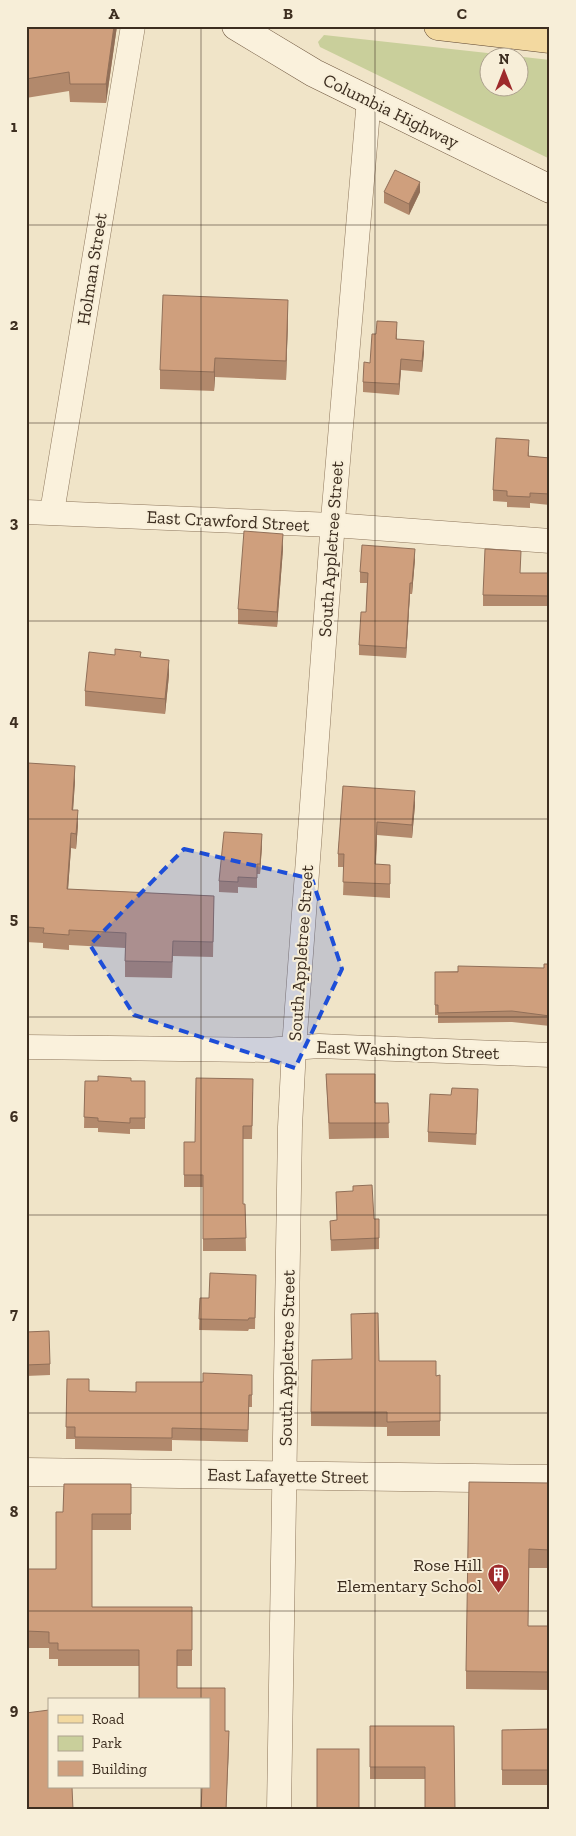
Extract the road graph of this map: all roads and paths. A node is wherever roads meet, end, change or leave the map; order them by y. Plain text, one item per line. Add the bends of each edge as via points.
1 (133, 26) edge
2 (236, 26) edge
3 (438, 26) edge
4 (550, 39) edge
5 (369, 99) junction
6 (550, 189) edge
7 (26, 512) edge
8 (52, 512) junction
9 (333, 525) junction
10 (550, 540) edge
11 (26, 1047) edge
12 (294, 1048) junction
13 (550, 1055) edge
14 (26, 1472) edge
15 (285, 1476) junction
16 (550, 1479) edge
17 (279, 1810) edge

1 - 8 street, Holman Street
2 - 5 street, Columbia Highway via 314,73
3 - 4 main road
5 - 6 street, Columbia Highway
5 - 9 street, South Appletree Street
7 - 8 street, East Crawford Street
8 - 9 street, East Crawford Street
9 - 10 street, East Crawford Street
9 - 12 street, South Appletree Street
11 - 12 street, East Washington Street
12 - 13 street, East Washington Street via 319,1046
12 - 15 street, South Appletree Street
14 - 15 street, East Lafayette Street
15 - 16 street, East Lafayette Street
15 - 17 street, South Appletree Street

